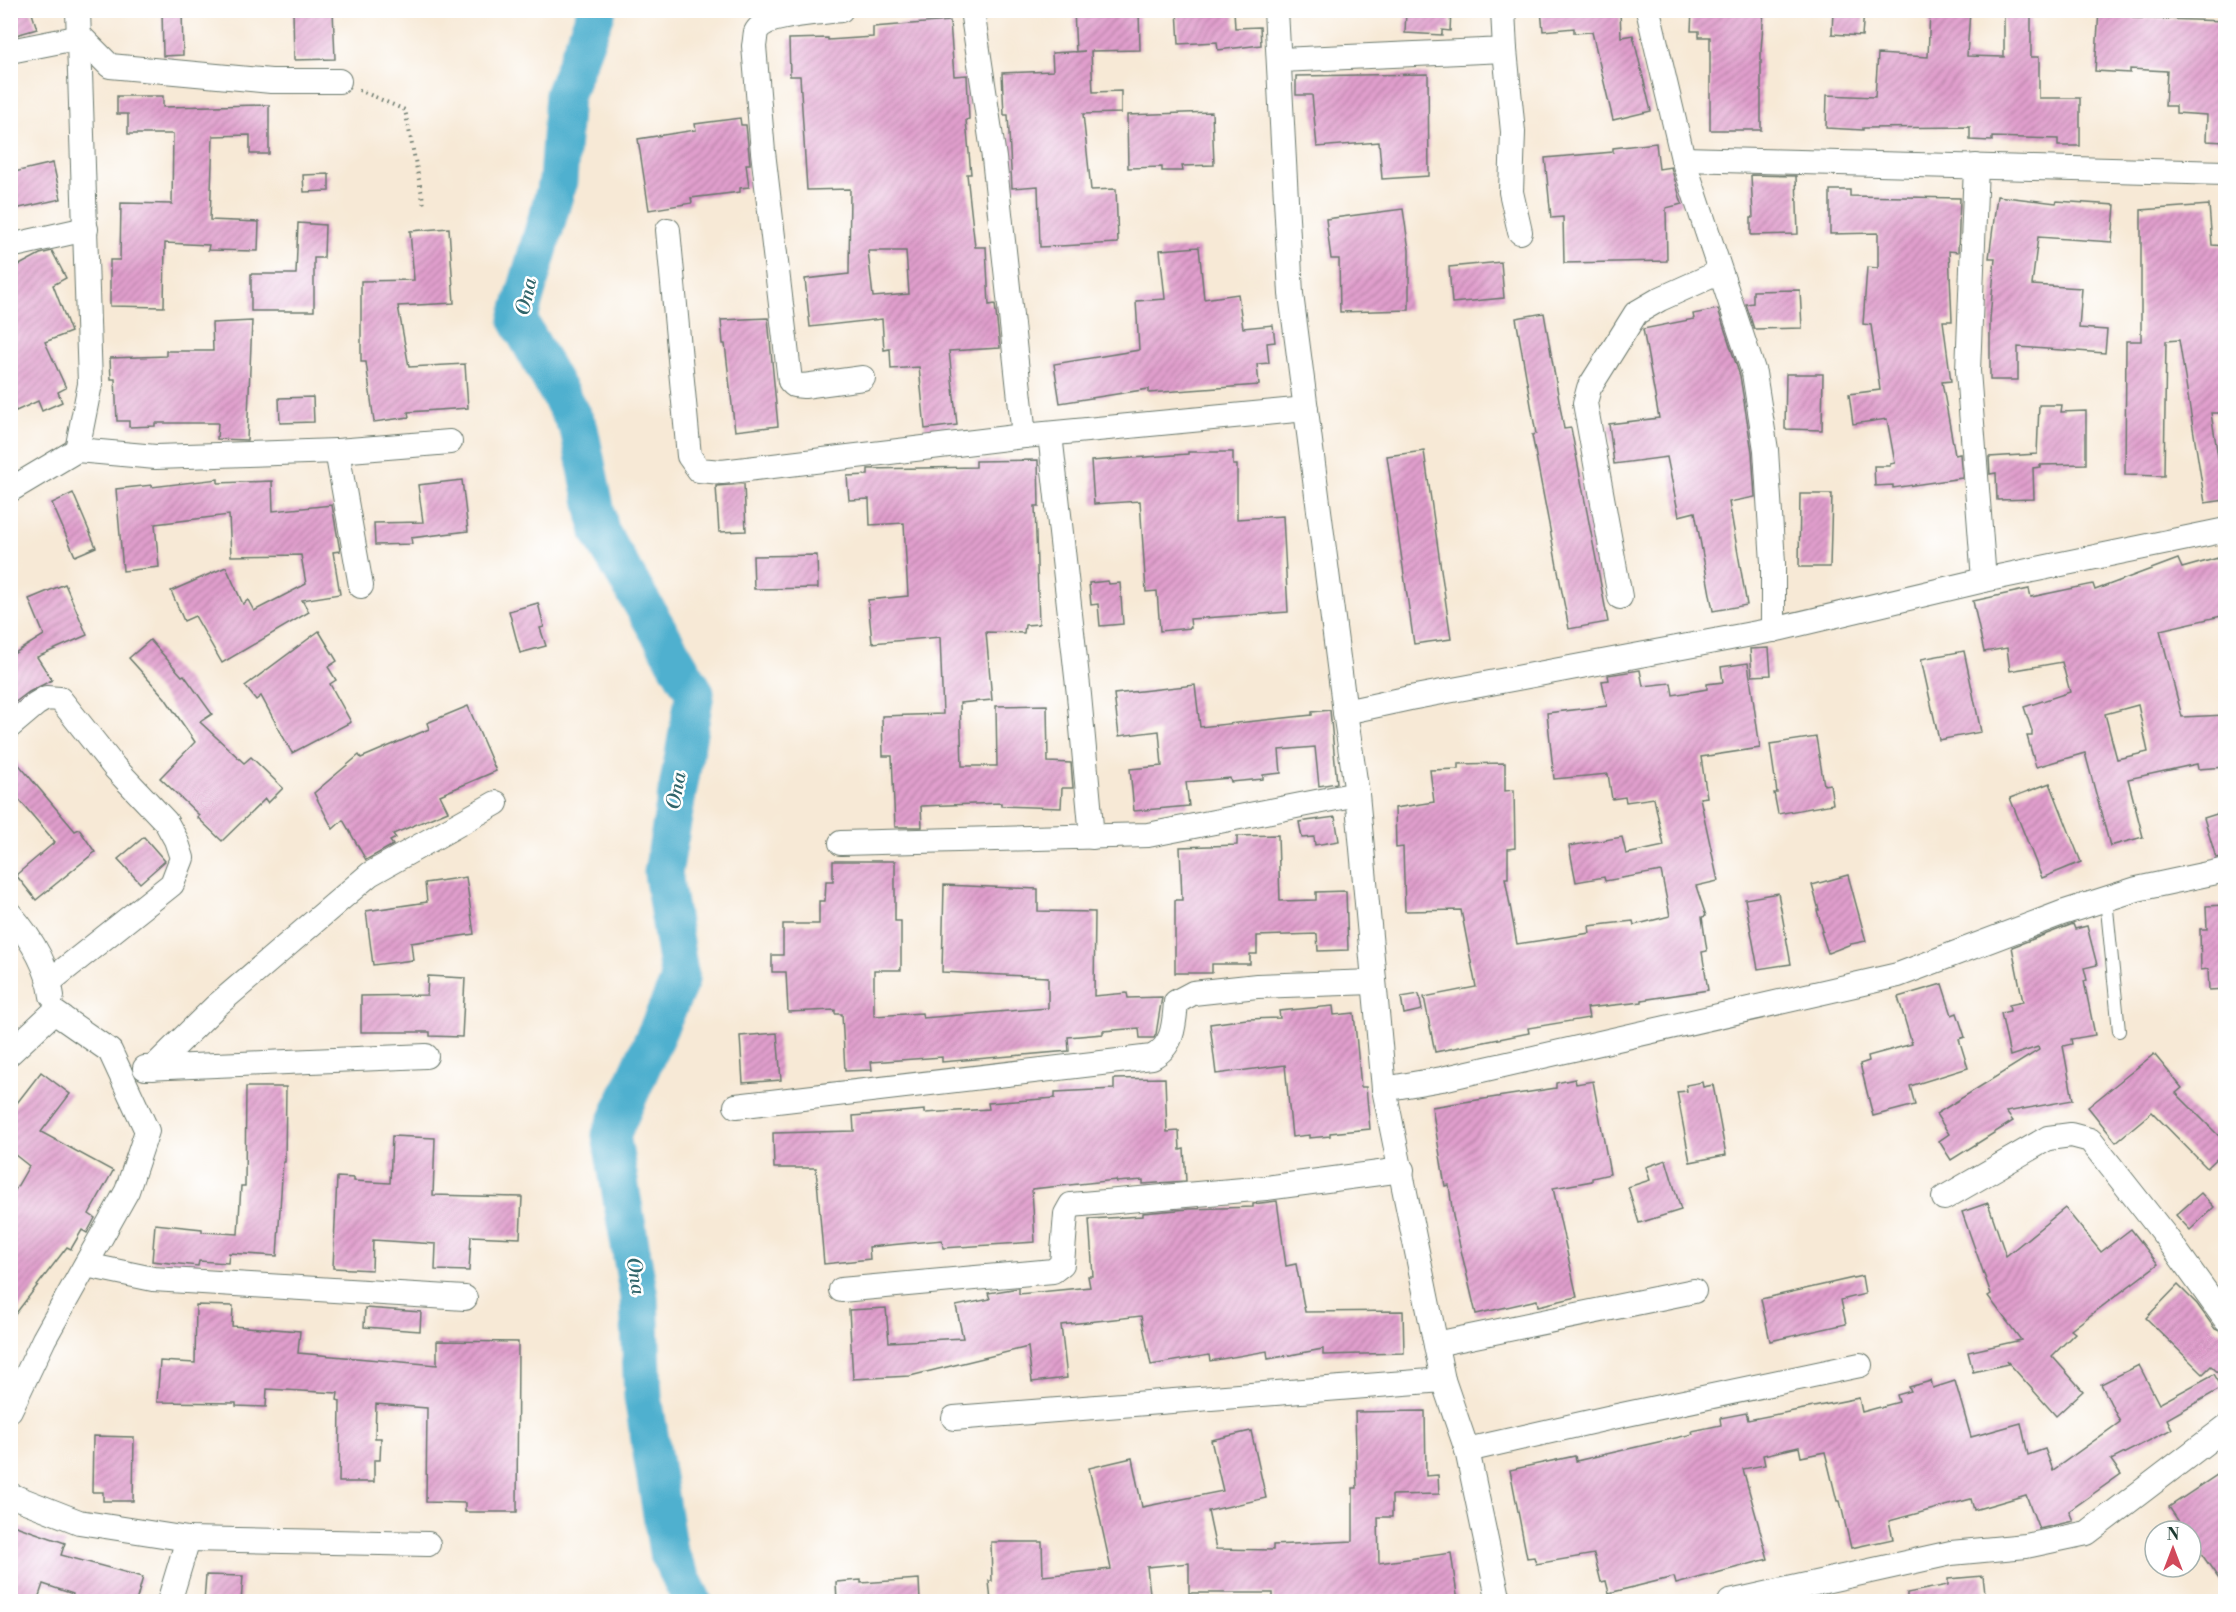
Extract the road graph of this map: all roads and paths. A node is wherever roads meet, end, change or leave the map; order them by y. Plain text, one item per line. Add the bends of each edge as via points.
1 (78, 10) edge
2 (842, 10) edge
3 (972, 10) edge
4 (1276, 10) edge
5 (1503, 10) edge
6 (1647, 10) edge
7 (81, 37) junction
8 (1505, 50) junction
9 (10, 51) edge
10 (1280, 60) junction
11 (339, 81) joint
12 (1683, 159) junction
13 (1976, 166) junction
14 (2226, 173) edge
15 (424, 205) dead end
16 (86, 228) junction
17 (668, 230) dead end
18 (1520, 232) dead end
19 (10, 246) edge
20 (1720, 272) junction
21 (863, 378) dead end
22 (1306, 409) junction
23 (1050, 434) junction
24 (1024, 436) junction
25 (450, 442) dead end
26 (77, 450) junction
27 (337, 451) junction
28 (10, 490) edge
29 (2226, 530) edge
30 (1984, 580) junction
31 (361, 586) dead end
32 (1620, 597) dead end
33 (1773, 630) junction
34 (1344, 712) junction
35 (10, 726) edge
36 (1357, 794) junction
37 (496, 803) dead end
38 (1092, 837) junction
39 (841, 843) dead end
40 (2226, 870) edge
41 (2106, 899) junction
42 (10, 914) edge
43 (50, 981) junction
44 (1374, 982) junction
45 (54, 1012) junction
46 (2120, 1030) dead end
47 (10, 1053) edge
48 (426, 1056) dead end
49 (153, 1068) junction
50 (119, 1070) junction
51 (1384, 1089) junction
52 (736, 1106) dead end
53 (1402, 1170) junction
54 (1944, 1198) dead end
55 (86, 1265) junction
56 (841, 1290) dead end
57 (1694, 1291) dead end
58 (465, 1298) dead end
59 (2226, 1320) edge
60 (1436, 1344) junction
61 (1860, 1365) dead end
62 (1443, 1380) junction
63 (10, 1410) edge
64 (954, 1418) dead end
65 (2226, 1427) edge
66 (1467, 1450) junction
67 (10, 1495) edge
68 (188, 1539) junction
69 (428, 1544) dead end
70 (1820, 1591) edge
71 (169, 1602) edge
72 (1499, 1602) edge
73 (1730, 1602) edge

1 - 7 street
2 - 21 street via 766,22 757,31 754,46 790,381 804,386
3 - 24 street via 994,158
4 - 10 street
5 - 8 street
6 - 12 street
7 - 9 street
7 - 11 street via 110,66 271,81
7 - 16 street
8 - 10 street
8 - 18 street via 1513,132 1510,192
10 - 22 street via 1292,294
11 - 15 path via 405,110
12 - 13 street
12 - 20 street
13 - 14 street
13 - 30 street via 1968,371
16 - 19 street
16 - 26 street via 90,384
17 - 24 street via 689,456 699,471 722,472
20 - 32 street via 1636,313 1589,388 1585,403
20 - 33 street via 1754,373 1766,450
22 - 23 street
22 - 34 street
23 - 24 street
23 - 38 street
25 - 27 street
26 - 27 street via 156,457
26 - 28 street
27 - 31 street
29 - 30 street
30 - 33 street
33 - 34 street
34 - 36 street
35 - 43 street via 46,698 60,699 115,768 166,822 182,858 172,884
36 - 38 street via 1148,836
36 - 44 street
37 - 49 street via 370,874 216,1006
38 - 39 street
40 - 41 street
41 - 46 lane
41 - 51 street via 1898,975
42 - 43 street via 38,953
43 - 45 street
44 - 51 street
44 - 52 street via 1193,993 1176,1002 1174,1031 1160,1053 1152,1058
45 - 47 street
45 - 50 street via 110,1051
48 - 49 street
49 - 50 street
50 - 55 street via 147,1131 127,1191
51 - 53 street
53 - 56 street via 1266,1188 1071,1205 1066,1214 1062,1264 1053,1271
53 - 60 street
54 - 59 street via 2048,1138 2071,1135 2090,1140
55 - 58 street via 153,1279
55 - 63 street
57 - 60 street
60 - 62 street
61 - 66 street
62 - 64 street
62 - 66 street
65 - 70 street via 2087,1533 2026,1546 1950,1553
66 - 72 street
67 - 68 street via 79,1522
68 - 69 street
68 - 71 street
70 - 73 street

